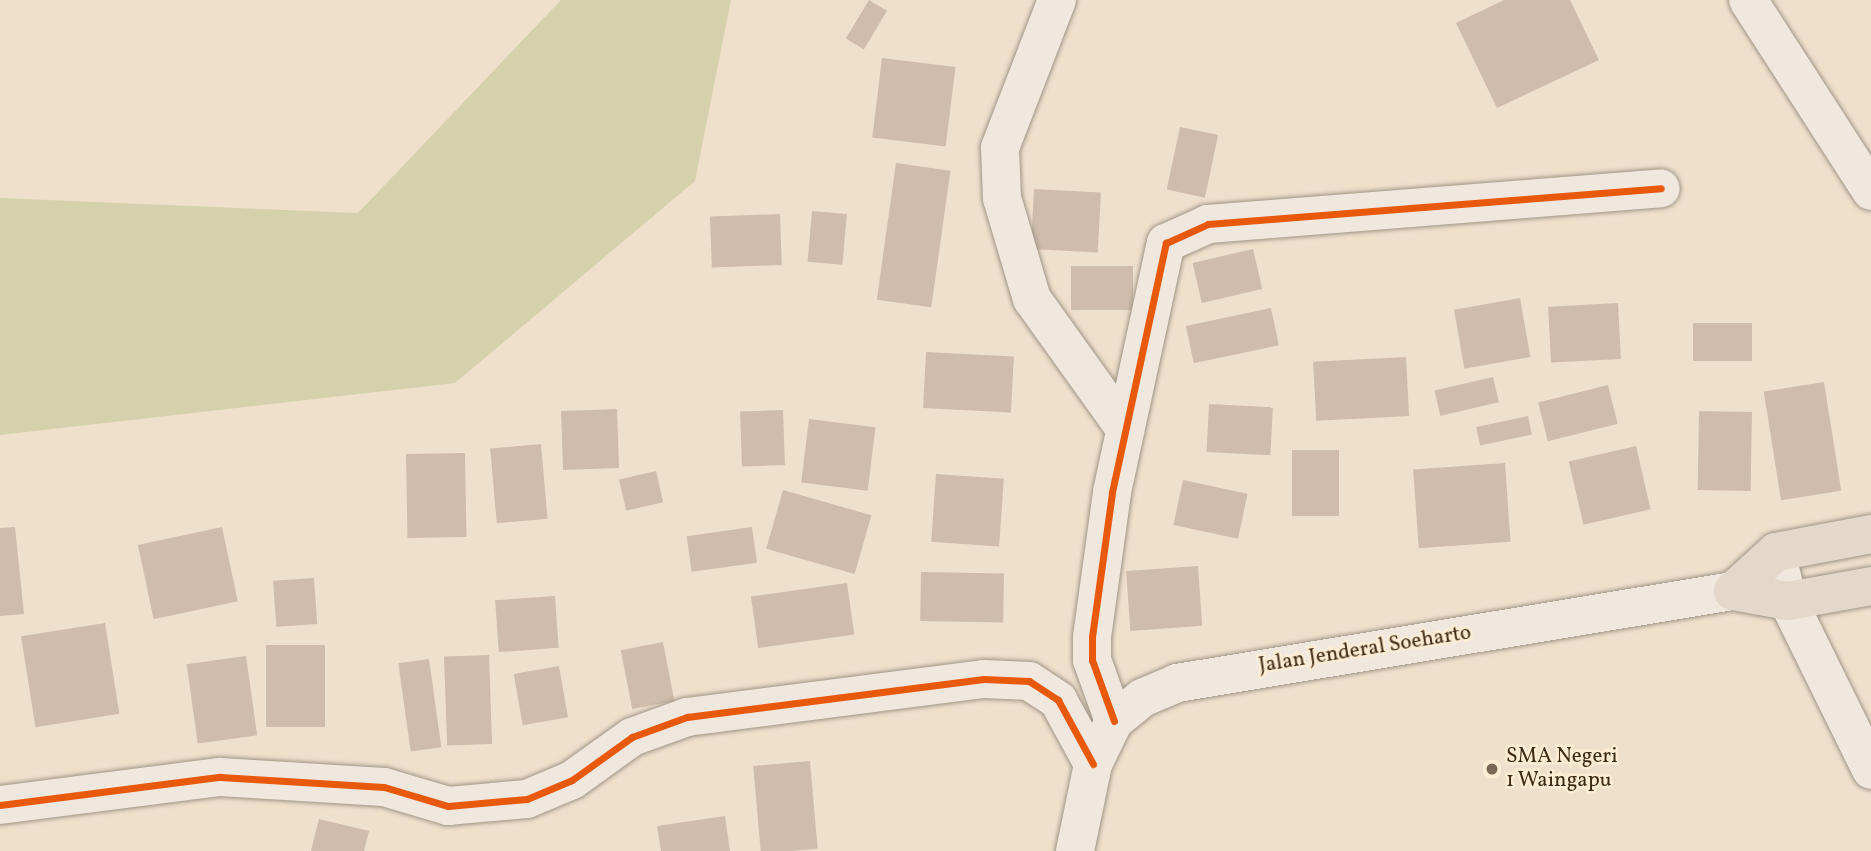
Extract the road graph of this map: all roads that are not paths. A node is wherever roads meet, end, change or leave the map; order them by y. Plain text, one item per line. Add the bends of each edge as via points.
1 (1057, 0) edge
2 (1748, 0) edge
3 (1661, 188) dead end
4 (1871, 191) edge
5 (1125, 429) junction
6 (1871, 534) edge
7 (1776, 552) junction
8 (1871, 586) edge
9 (1733, 591) junction
10 (1788, 601) junction
11 (1114, 721) junction
12 (1093, 764) junction
13 (1871, 770) edge
14 (0, 805) edge
15 (1078, 837) edge

1 - 5 street via 1000,148 999,179 1032,299
2 - 4 street
3 - 5 street via 1208,224 1178,233 1161,258
5 - 11 street via 1092,637 1092,660
6 - 7 main road
7 - 9 main road
7 - 10 street
8 - 10 main road, Jalan Jenderal Soeharto
9 - 10 main road, Jalan Jenderal Soeharto
9 - 11 street, Jalan Jenderal Soeharto via 1214,675 1142,698
10 - 13 street
11 - 12 street, Jalan Jenderal Soeharto
12 - 14 street via 1058,700 1028,681 984,679 687,717 632,737 572,780 527,799 449,806 384,787 220,777 102,787
12 - 15 street, Jalan Jenderal Soeharto

